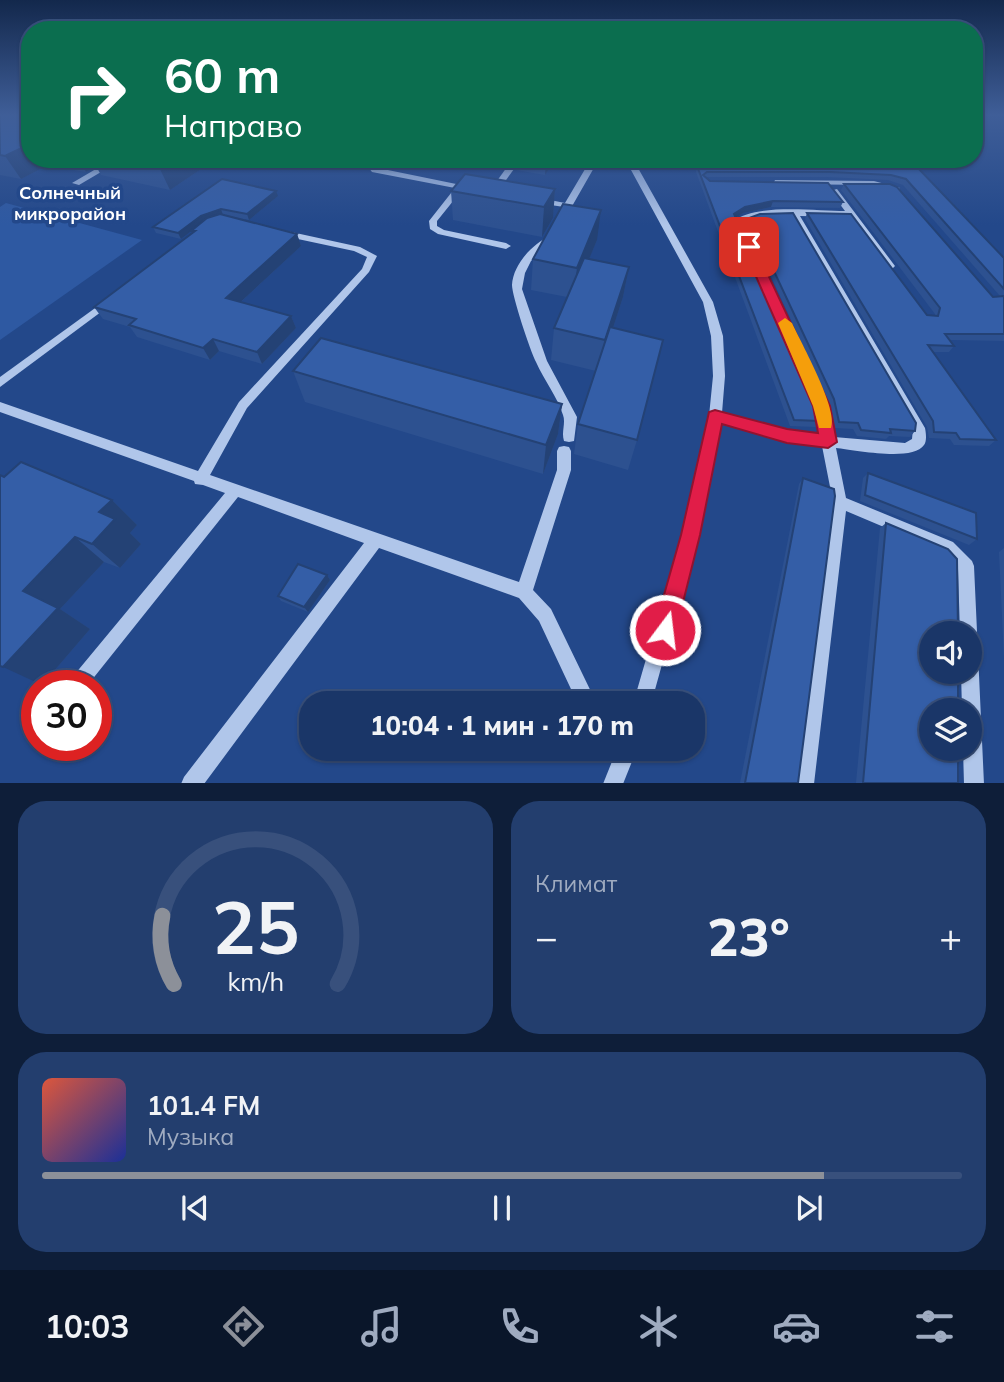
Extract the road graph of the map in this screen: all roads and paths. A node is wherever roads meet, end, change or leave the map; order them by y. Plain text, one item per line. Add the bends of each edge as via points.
1 (103, 168) edge
2 (373, 168) edge
3 (508, 168) edge
4 (590, 168) edge
5 (634, 168) edge
6 (761, 182) edge
7 (828, 182) junction
8 (76, 183) dead end
9 (460, 187) junction
10 (471, 189) edge
11 (482, 191) edge
12 (492, 193) junction
13 (505, 195) edge
14 (906, 199) edge
15 (530, 200) edge
16 (568, 206) junction
17 (795, 214) junction
18 (851, 214) junction
19 (561, 216) edge
20 (273, 231) edge
21 (550, 239) edge
22 (506, 246) dead end
23 (898, 276) edge
24 (123, 290) edge
25 (0, 383) edge
26 (0, 407) edge
27 (715, 416) junction
28 (828, 442) junction
29 (200, 480) junction
30 (235, 491) junction
31 (840, 502) junction
32 (374, 541) junction
33 (524, 592) junction
34 (89, 670) edge
35 (582, 691) edge
36 (646, 691) edge
37 (622, 761) edge
38 (191, 783) edge
39 (613, 783) edge
40 (804, 783) edge
41 (974, 783) edge

1 - 8 lane
2 - 9 street
3 - 12 street
4 - 16 lane
5 - 27 street via 708,302 717,336
6 - 7 street
7 - 14 street via 888,185
7 - 18 street
9 - 10 lane
9 - 22 lane via 433,227
11 - 12 lane
12 - 13 lane
15 - 16 lane
16 - 19 lane
17 - 18 street
17 - 28 street via 751,214 738,221 822,406
17 - 28 street via 919,428 919,442 906,449
18 - 23 street
20 - 29 street via 372,256 366,270 243,405
21 - 33 street via 532,251 517,278 517,289 541,361 571,417 564,470
24 - 25 street
26 - 29 street
27 - 28 street
27 - 36 street via 690,535
28 - 31 street
29 - 30 street
30 - 32 street
30 - 34 lane
31 - 40 lane
31 - 41 street via 948,547 966,566
32 - 33 street
32 - 38 street
33 - 35 street via 545,615
37 - 39 street

